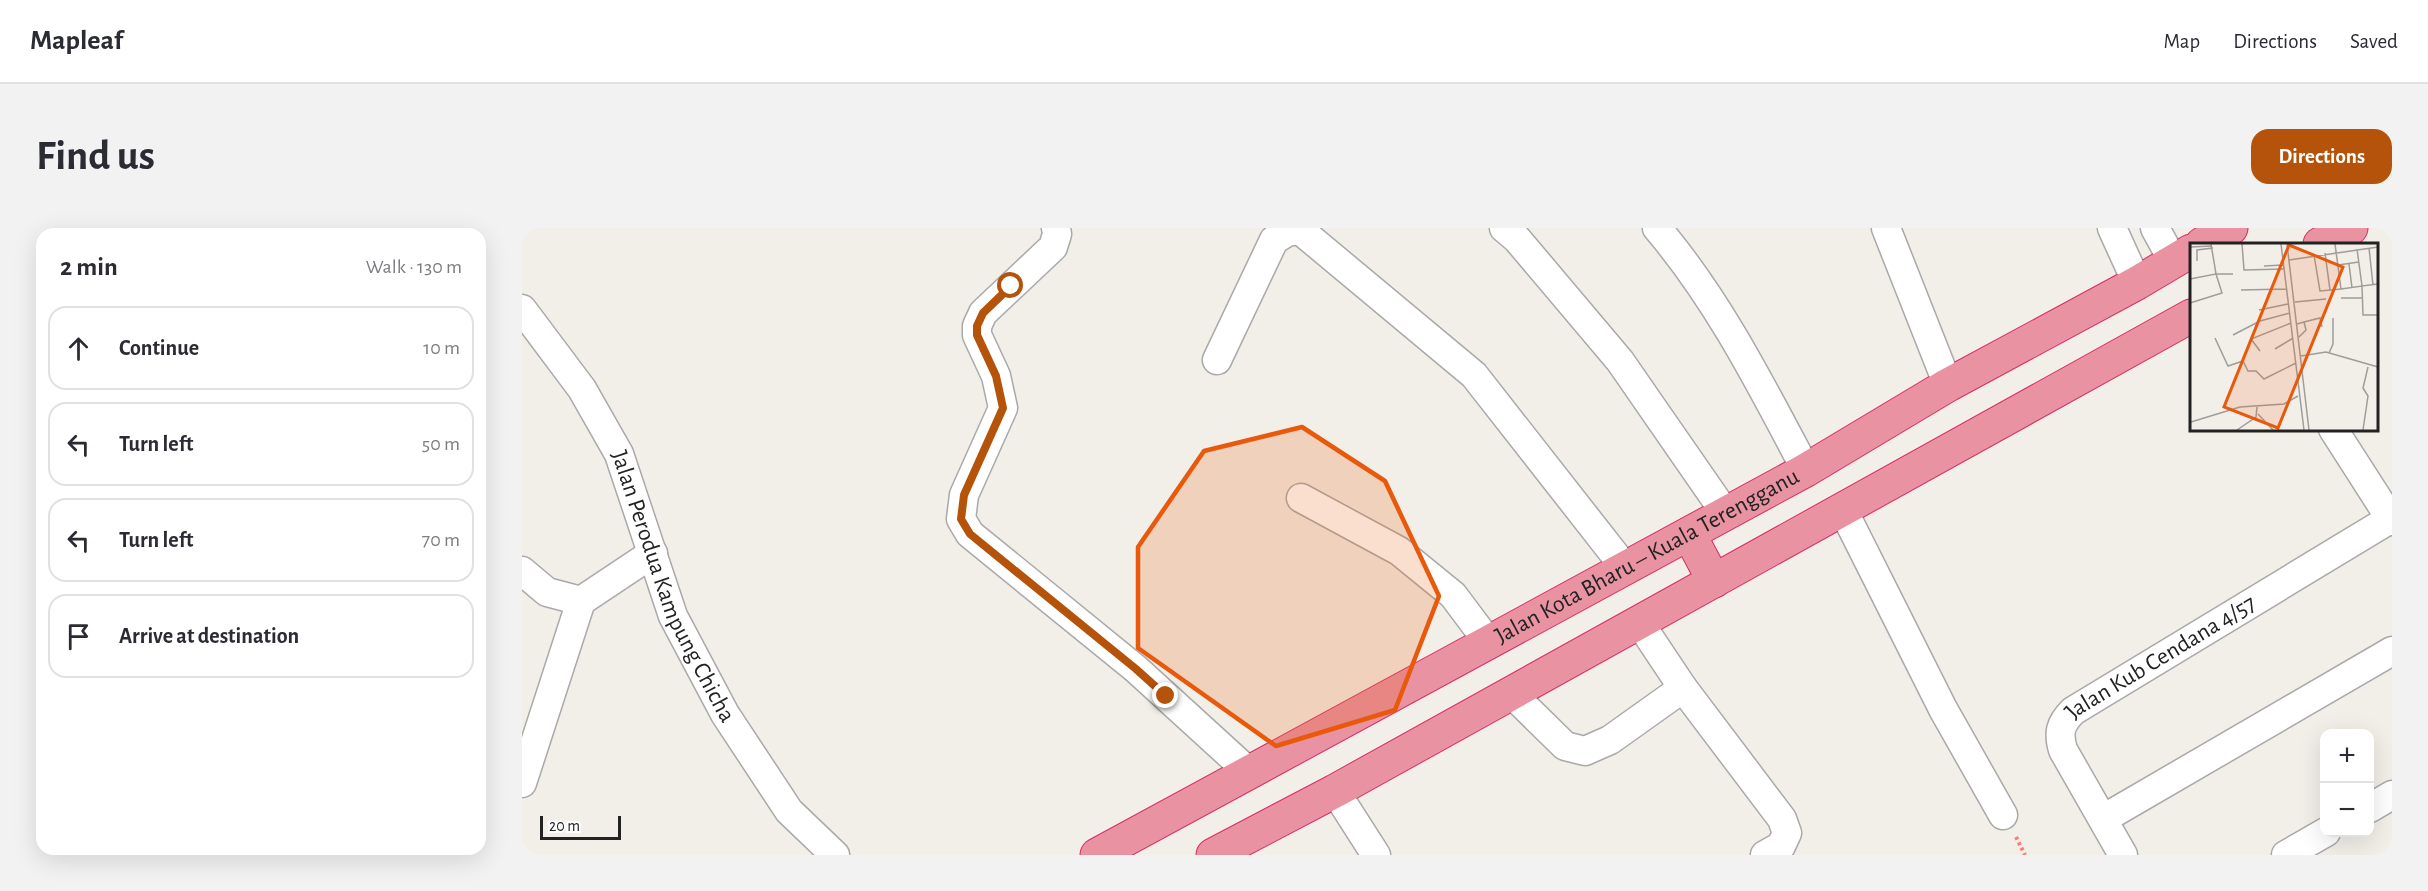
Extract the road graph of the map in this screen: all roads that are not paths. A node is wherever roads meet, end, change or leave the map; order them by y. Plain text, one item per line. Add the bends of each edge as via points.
1 (1056, 228) edge
2 (1504, 228) edge
3 (1658, 228) edge
4 (1886, 228) edge
5 (2112, 228) edge
6 (2155, 228) edge
7 (2231, 228) edge
8 (2350, 228) edge
9 (2204, 243) edge
10 (2322, 243) edge
11 (2182, 256) edge
12 (2137, 283) junction
13 (522, 309) edge
14 (2190, 317) edge
15 (1216, 360) dead end
16 (1948, 385) junction
17 (2334, 430) edge
18 (1806, 470) junction
19 (1301, 498) dead end
20 (1843, 510) junction
21 (1726, 514) junction
22 (2391, 520) edge
23 (1689, 534) junction
24 (653, 553) junction
25 (1626, 569) junction
26 (522, 571) edge
27 (1714, 581) junction
28 (581, 601) junction
29 (1640, 622) junction
30 (1489, 643) junction
31 (2392, 651) edge
32 (1683, 688) junction
33 (1511, 693) junction
34 (1250, 773) junction
35 (522, 783) edge
36 (1335, 791) junction
37 (2003, 815) dead end
38 (2103, 819) junction
39 (2320, 835) edge
40 (835, 855) edge
41 (1097, 855) edge
42 (1213, 855) edge
43 (1376, 855) edge
44 (1765, 855) edge
45 (2123, 855) edge
46 (2286, 855) edge

1 - 34 street via 1053,247 983,313 977,326 1003,408 964,495 961,519 970,534 1136,669
2 - 21 street via 1620,361
3 - 18 street via 1682,257 1744,354
4 - 16 street
5 - 12 street
6 - 11 street
7 - 9 highway
8 - 10 highway
11 - 12 highway, Jalan Kota Bharu – Kuala Terengganu
12 - 16 highway, Jalan Kota Bharu – Kuala Terengganu
13 - 24 street, Jalan Perodua Kampung Chicha via 582,388 619,454
14 - 20 highway
15 - 25 street via 1274,240 1300,230 1474,375
16 - 18 highway, Jalan Kota Bharu – Kuala Terengganu
17 - 22 street
18 - 21 highway, Jalan Kota Bharu – Kuala Terengganu
19 - 30 street via 1399,551 1453,595
20 - 27 highway
20 - 37 street via 1942,709
21 - 23 highway, Jalan Kota Bharu – Kuala Terengganu
22 - 38 street, Jalan Kub Cendana 4/57 via 2073,711 2063,722 2059,736 2063,750
23 - 25 highway, Jalan Kota Bharu – Kuala Terengganu
23 - 27 highway
24 - 28 street
24 - 40 street, Jalan Perodua Kampung Chicha via 673,616 725,714 789,810
25 - 30 highway, Jalan Kota Bharu – Kuala Terengganu
26 - 28 street via 547,592
27 - 29 highway
28 - 35 street
29 - 32 street
29 - 33 highway
30 - 34 highway, Jalan Kota Bharu – Kuala Terengganu
31 - 38 street
32 - 33 street via 1610,740 1585,751 1565,746
32 - 44 street via 1782,819 1787,833 1781,846
33 - 36 highway
34 - 41 highway, Jalan Kota Bharu – Kuala Terengganu
36 - 42 highway
36 - 43 street
38 - 45 street, Jalan Kub Cendana 4/57
39 - 46 street

